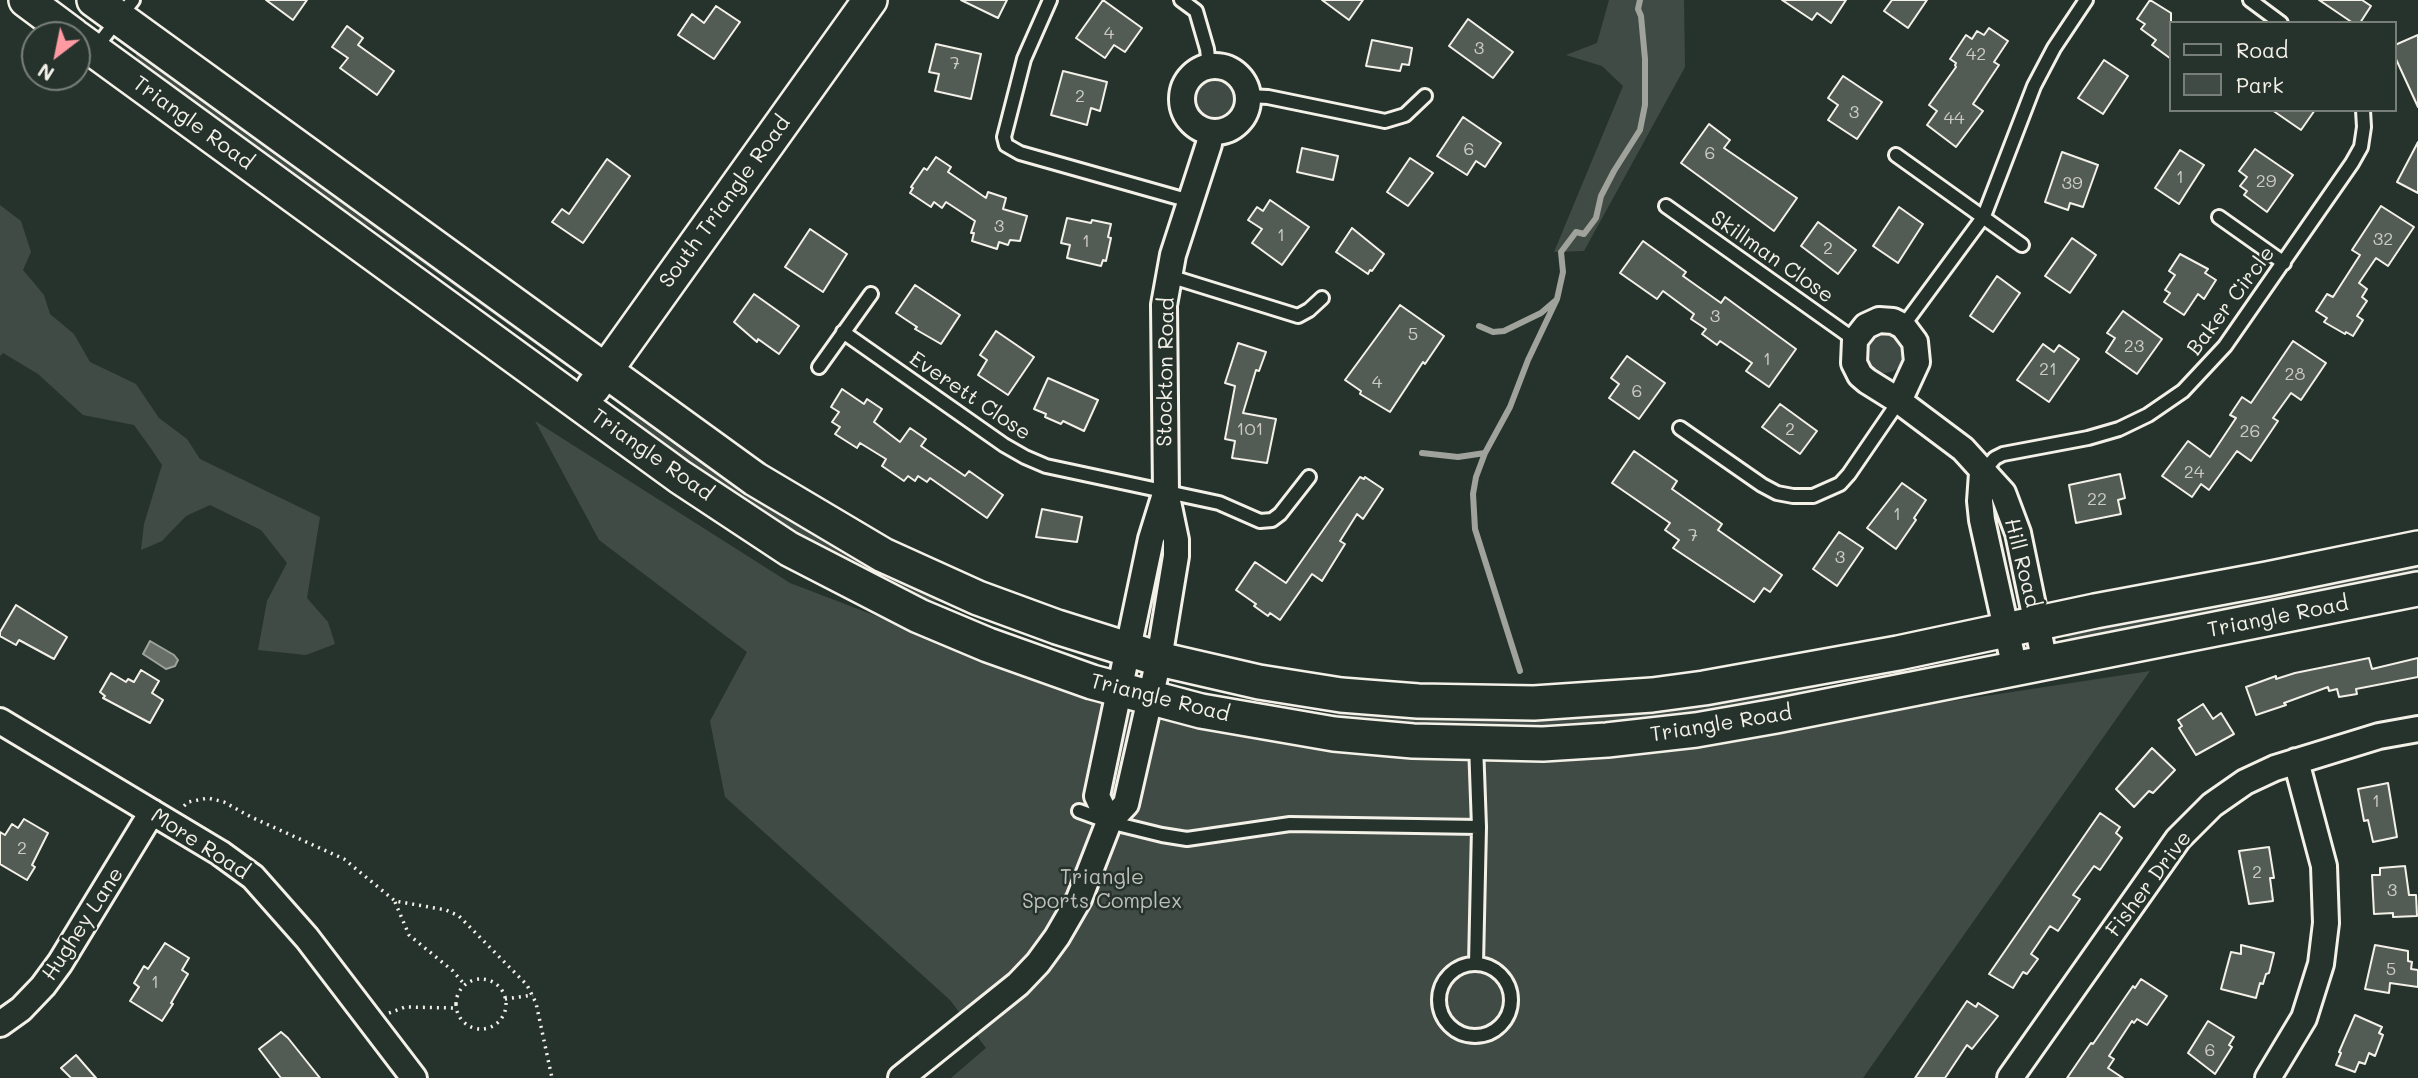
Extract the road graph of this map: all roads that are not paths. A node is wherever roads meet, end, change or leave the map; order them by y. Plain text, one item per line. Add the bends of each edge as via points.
1 (26, 0) edge
2 (870, 0) edge
3 (1050, 0) edge
4 (1181, 0) edge
5 (1205, 0) edge
6 (2087, 0) edge
7 (2250, 0) edge
8 (115, 6) edge
9 (1196, 10) junction
10 (54, 21) edge
11 (2278, 21) edge
12 (91, 31) edge
13 (91, 48) edge
14 (1209, 66) junction
15 (1248, 96) junction
16 (1426, 96) dead end
17 (2362, 112) edge
18 (1210, 132) junction
19 (1896, 155) dead end
20 (1190, 201) junction
21 (1666, 206) dead end
22 (1984, 216) junction
23 (2219, 217) dead end
24 (2022, 245) dead end
25 (2284, 263) junction
26 (1169, 276) junction
27 (871, 294) dead end
28 (1322, 298) dead end
29 (1903, 326) junction
30 (843, 332) junction
31 (1855, 340) junction
32 (819, 367) dead end
33 (605, 371) junction
34 (1899, 401) junction
35 (581, 404) junction
36 (1680, 428) dead end
37 (1982, 473) junction
38 (1309, 477) dead end
39 (1166, 492) junction
40 (2418, 548) edge
41 (2418, 589) edge
42 (2021, 627) junction
43 (1126, 650) junction
44 (1158, 659) junction
45 (2030, 666) junction
46 (1134, 694) junction
47 (0, 721) edge
48 (2418, 729) edge
49 (1476, 743) junction
50 (2296, 761) junction
51 (1079, 811) dead end
52 (152, 812) junction
53 (1108, 822) junction
54 (1479, 827) junction
55 (1476, 964) junction
56 (0, 1024) edge
57 (414, 1078) edge
58 (901, 1078) edge
59 (2010, 1078) edge
60 (2268, 1078) edge

1 - 10 street, Triangle Road
2 - 33 street, South Triangle Road
3 - 20 lane via 1024,59 1004,137 1006,145 1020,153
4 - 9 lane
5 - 9 lane
6 - 22 lane via 2035,86
7 - 11 lane
8 - 12 lane
8 - 33 street, Triangle Road
9 - 14 lane
13 - 35 street, Triangle Road
14 - 15 street via 1232,71
14 - 18 street via 1189,78 1182,95 1187,116
15 - 16 lane via 1385,121 1405,115
15 - 18 street via 1247,108 1235,125
17 - 25 lane, Baker Circle via 2361,147
18 - 20 street, Stockton Road
19 - 22 lane
20 - 26 street, Stockton Road
21 - 31 lane, Skillman Close
22 - 24 lane
22 - 29 lane
23 - 25 lane
25 - 37 lane, Baker Circle via 2213,360 2183,391 2119,429 2003,454
26 - 28 lane via 1298,316
26 - 39 street, Stockton Road via 1163,330
27 - 30 lane
29 - 31 street via 1879,320 1866,326
29 - 34 street via 1918,355
30 - 32 lane
30 - 39 lane, Everett Close via 1025,457 1066,471
31 - 34 street, Hill Road via 1854,363 1860,375
33 - 35 street, South Triangle Road
33 - 43 street, Triangle Road via 755,479 883,555 978,598
34 - 36 lane via 1849,474 1827,491 1813,495 1777,493
34 - 37 street, Hill Road via 1963,449
35 - 46 street, Triangle Road via 702,492 862,588 988,645
37 - 42 street, Hill Road via 2003,493 2018,533
38 - 39 lane, Everett Close via 1272,520 1260,521 1219,503
39 - 43 street, Stockton Road
39 - 44 street, Stockton Road via 1176,556
40 - 42 street, Triangle Road
41 - 45 street, Triangle Road
42 - 44 street, Triangle Road via 1704,688 1534,703 1341,695
42 - 45 street, Hill Road
43 - 44 street, Triangle Road
43 - 46 street, Stockton Road
44 - 46 street, Stockton Road
45 - 49 street, Triangle Road via 1696,730 1569,742
46 - 49 street, Triangle Road via 1201,711 1334,734
46 - 53 street, Stockton Road via 1097,796
47 - 52 street, More Road
48 - 50 street, Fisher Drive
49 - 54 lane
50 - 59 street, Fisher Drive via 2245,782 2212,805 2178,839
50 - 60 street via 2324,866 2326,923 2321,964 2304,1018
51 - 53 lane
52 - 56 street, Hughey Lane via 60,963 21,1009
52 - 57 street, More Road via 253,877 307,938
53 - 54 lane via 1187,839 1290,824
53 - 58 street via 1079,899 1038,963 1018,985
54 - 55 lane
55 - 55 lane via 1453,971 1440,992 1443,1016 1460,1032 1472,1035 1503,1023 1511,1002 1506,980 1498,971

